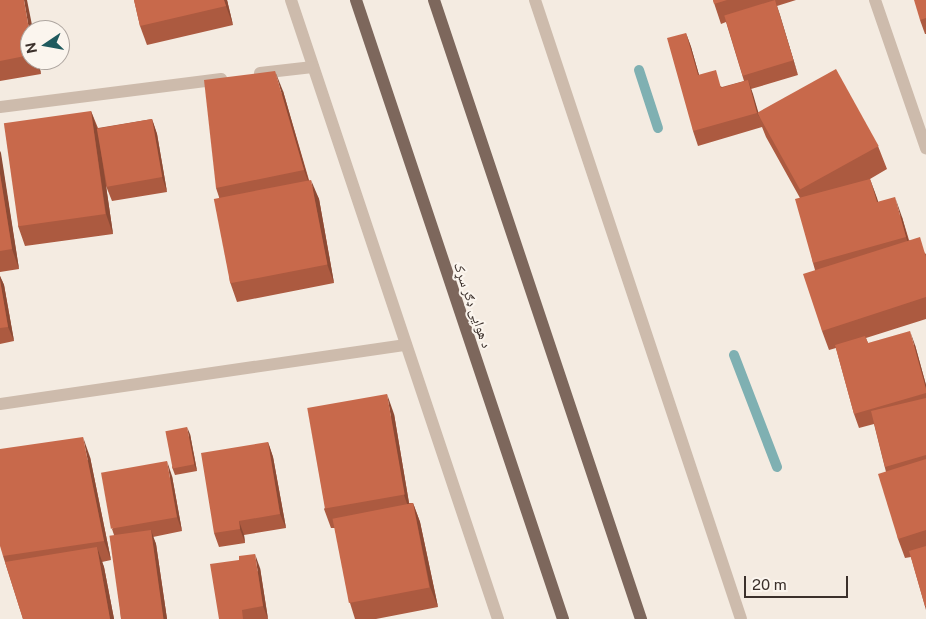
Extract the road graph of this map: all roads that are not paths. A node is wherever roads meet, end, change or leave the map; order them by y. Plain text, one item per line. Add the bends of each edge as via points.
1 (291, 0) edge
2 (356, 0) edge
3 (434, 0) edge
4 (536, 0) edge
5 (875, 0) edge
6 (313, 67) junction
7 (0, 107) edge
8 (926, 148) edge
9 (406, 346) junction
10 (0, 404) edge
11 (498, 619) edge
12 (563, 619) edge
13 (641, 619) edge
14 (741, 619) edge

1 - 6 street
2 - 12 main road, د هوایی ډګر سړک
3 - 13 main road
4 - 14 street
5 - 8 street
6 - 7 street
6 - 9 street
9 - 10 street
9 - 11 street

